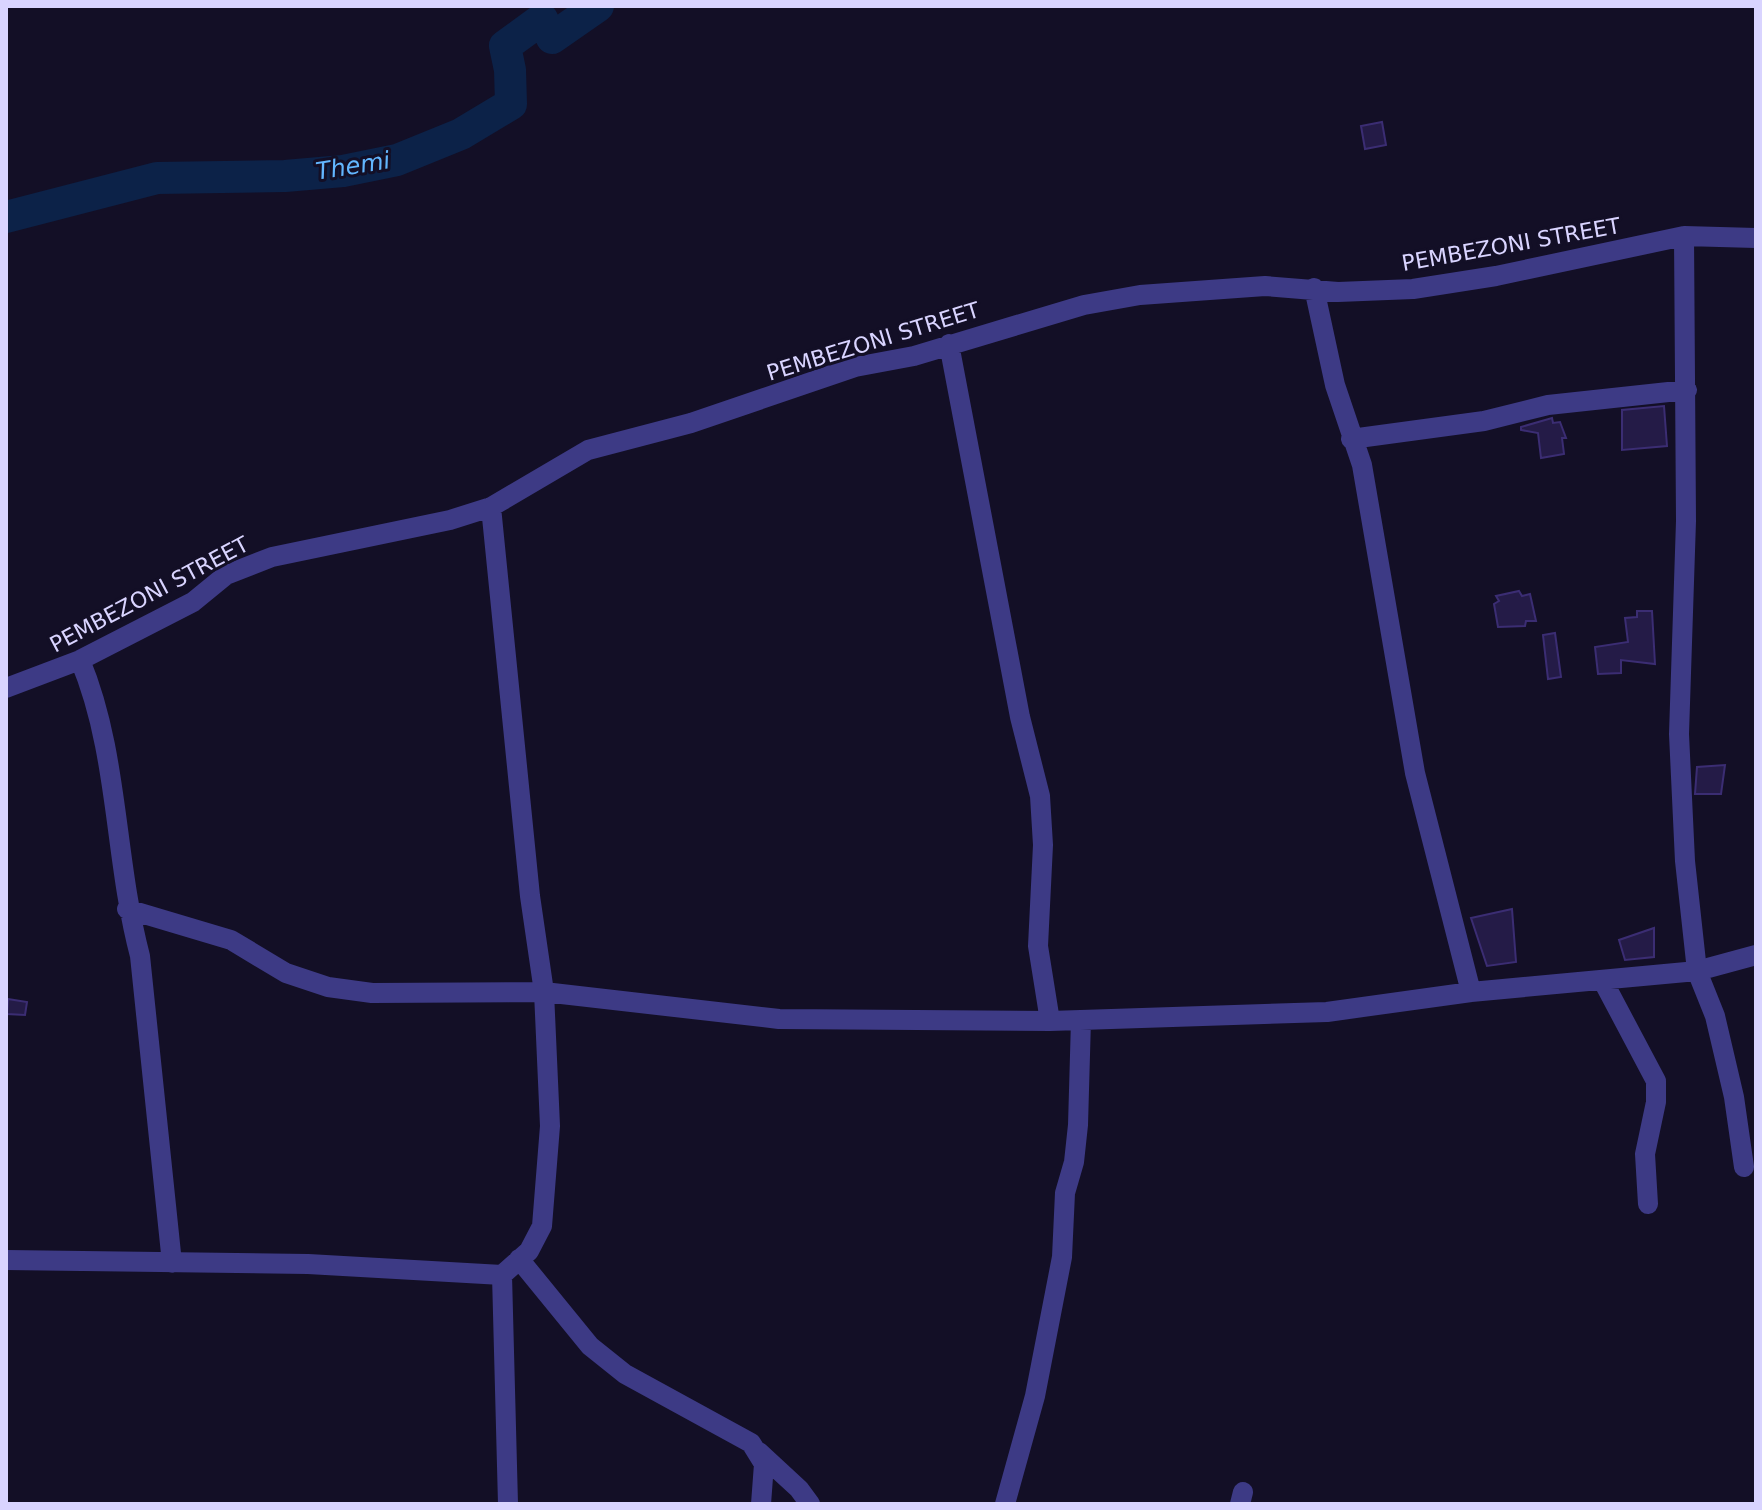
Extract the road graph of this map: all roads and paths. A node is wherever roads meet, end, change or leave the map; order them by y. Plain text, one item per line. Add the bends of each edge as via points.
1 (1684, 236) junction
2 (1756, 238) edge
3 (1314, 288) junction
4 (949, 344) junction
5 (1687, 390) junction
6 (1351, 439) junction
7 (491, 507) junction
8 (80, 660) junction
9 (6, 688) edge
10 (127, 909) junction
11 (1756, 955) edge
12 (1697, 971) junction
13 (1603, 981) junction
14 (544, 992) junction
15 (1471, 992) junction
16 (1081, 1020) junction
17 (1050, 1021) junction
18 (1744, 1167) dead end
19 (1648, 1204) dead end
20 (519, 1259) junction
21 (6, 1260) edge
22 (172, 1263) junction
23 (502, 1275) junction
24 (759, 1452) junction
25 (508, 1504) edge
26 (761, 1504) edge
27 (810, 1504) edge
28 (1005, 1504) edge

1 - 2 street, PEMBEZONI STREET
1 - 3 street, PEMBEZONI STREET via 1413,289
1 - 5 street
3 - 4 street, PEMBEZONI STREET via 1140,295 1084,305
3 - 6 street
4 - 7 street, PEMBEZONI STREET via 855,367 691,423 588,450
4 - 17 street via 1020,717 1040,796 1038,946
5 - 6 street via 1548,405 1484,421
5 - 12 street via 1679,734
6 - 15 street via 1362,465 1415,773
7 - 8 street, PEMBEZONI STREET via 272,557 226,575 193,602
7 - 14 street
8 - 9 street, PEMBEZONI STREET
8 - 10 street via 101,717
10 - 14 street via 231,940 286,973 328,987 372,993
10 - 22 street via 140,956
11 - 12 street
12 - 13 street
12 - 18 street via 1734,1097
13 - 15 street
13 - 19 street via 1656,1081 1645,1154
14 - 17 street via 779,1019
14 - 20 street via 550,1126 542,1226
15 - 16 street via 1327,1012
16 - 17 street
16 - 28 street via 1078,1125 1065,1193 1062,1257 1035,1396
20 - 23 street
20 - 24 street via 602,1355
21 - 22 street
22 - 23 street
23 - 25 street
24 - 26 street via 764,1464
24 - 27 street

